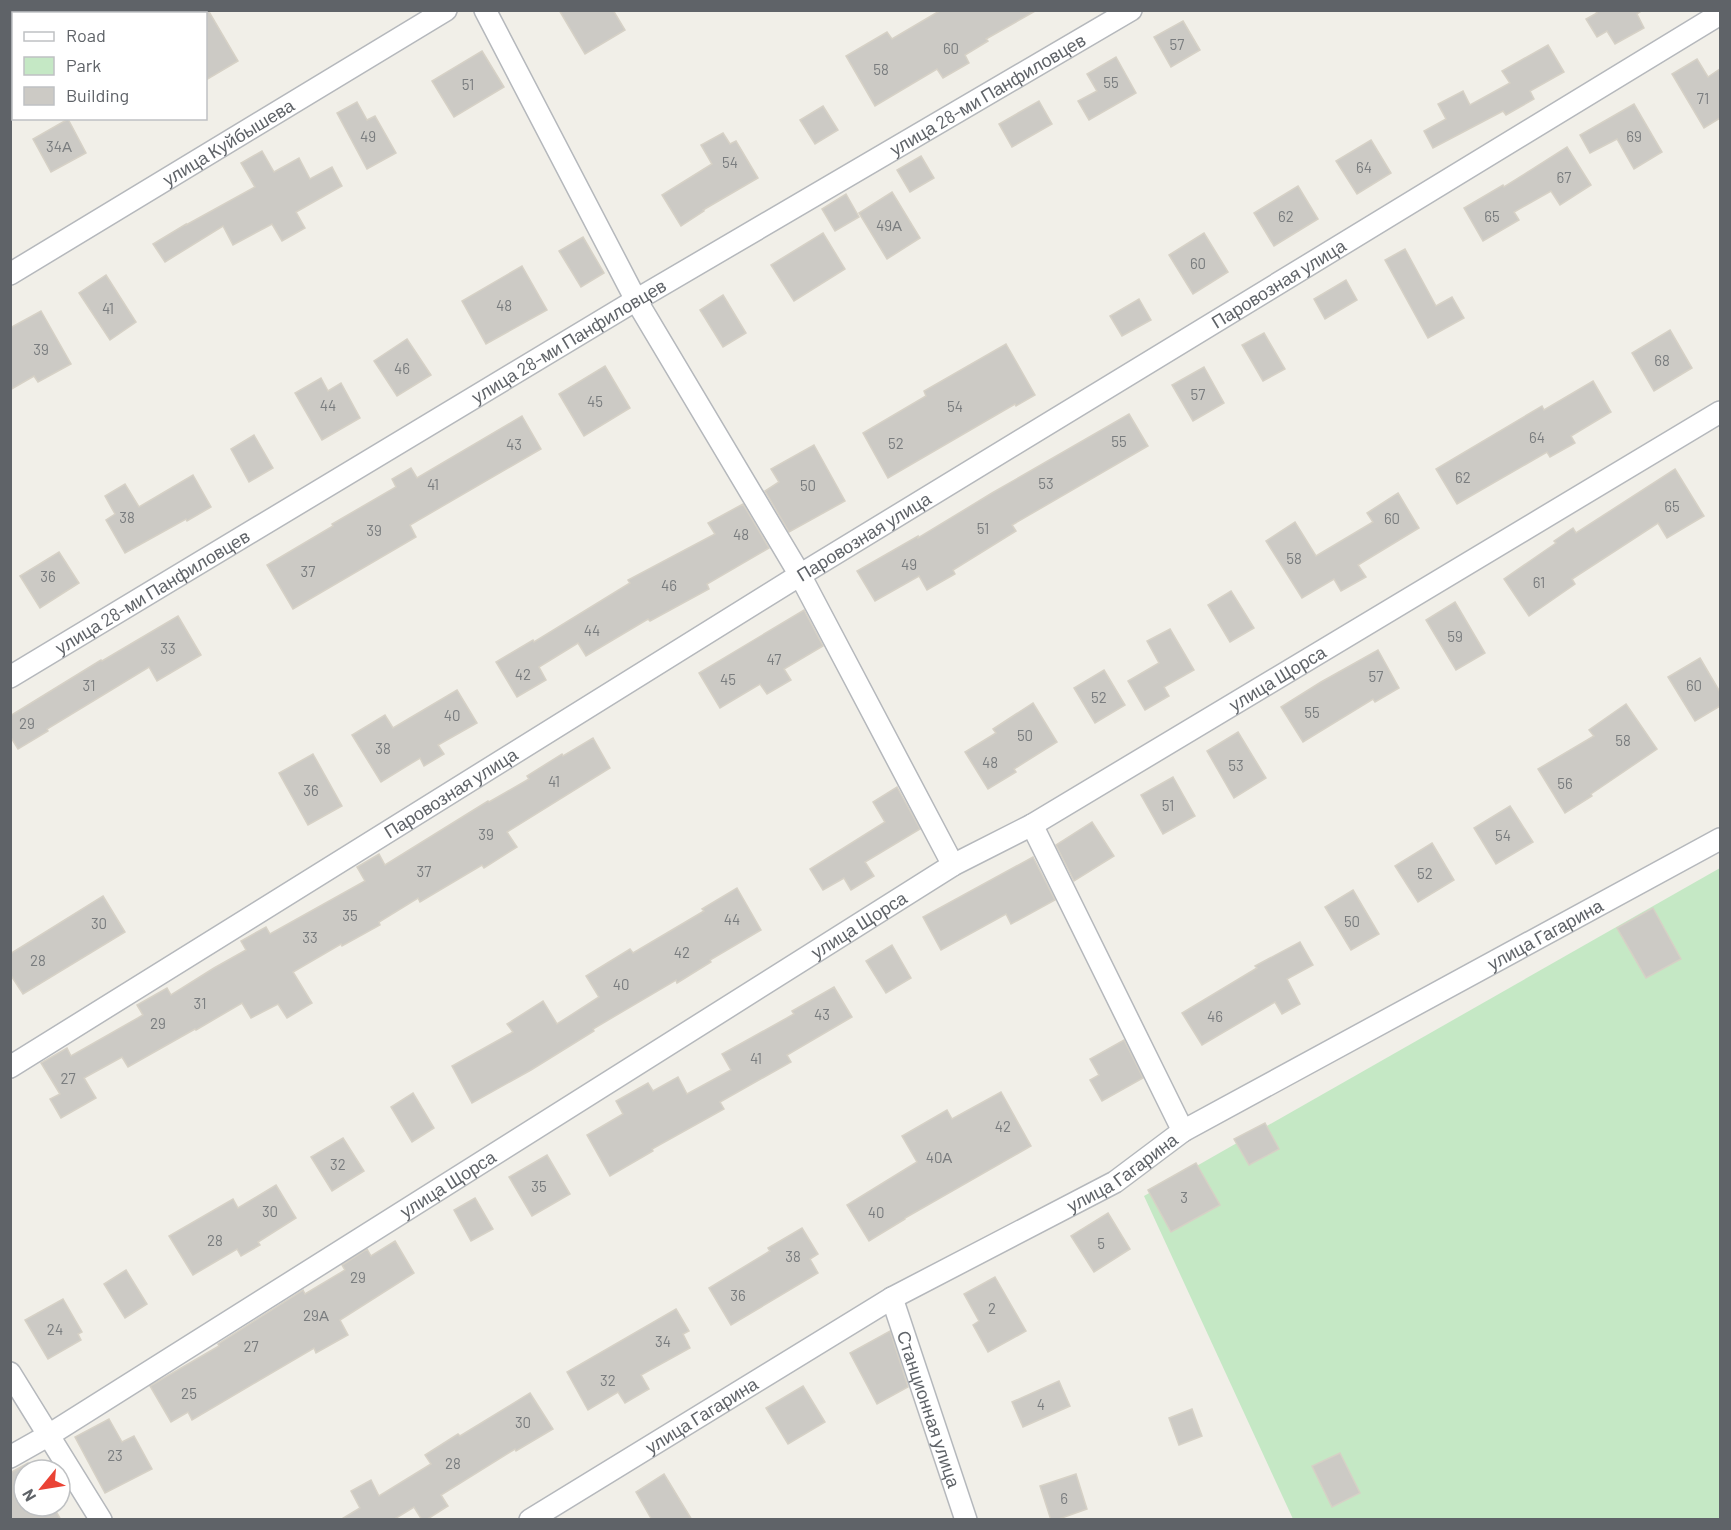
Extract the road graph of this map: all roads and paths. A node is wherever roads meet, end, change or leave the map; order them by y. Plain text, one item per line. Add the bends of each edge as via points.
1 (446, 10) edge
2 (485, 10) edge
3 (1131, 10) edge
4 (1720, 15) edge
5 (10, 274) edge
6 (636, 300) junction
7 (1720, 412) edge
8 (800, 575) junction
9 (10, 678) edge
10 (1032, 825) junction
11 (1720, 839) edge
12 (953, 865) junction
13 (10, 1067) edge
14 (1183, 1131) junction
15 (892, 1298) junction
16 (10, 1373) edge
17 (49, 1435) junction
18 (10, 1457) edge
19 (101, 1520) edge
20 (530, 1520) edge
21 (966, 1520) edge

1 - 5 street, улица Куйбышева
2 - 6 street
3 - 6 street, улица 28-ми Панфиловцев
4 - 8 street, Паровозная улица
6 - 8 street
6 - 9 street, улица 28-ми Панфиловцев
7 - 10 street, улица Щорса
8 - 12 street
8 - 13 street, Паровозная улица
10 - 12 street, улица Щорса
10 - 14 street
11 - 14 street, улица Гагарина
12 - 17 street, улица Щорса
14 - 15 street, улица Гагарина via 1115,1182
15 - 20 street, улица Гагарина
15 - 21 street, Станционная улица
16 - 17 street
17 - 18 street, улица Щорса
17 - 19 street

